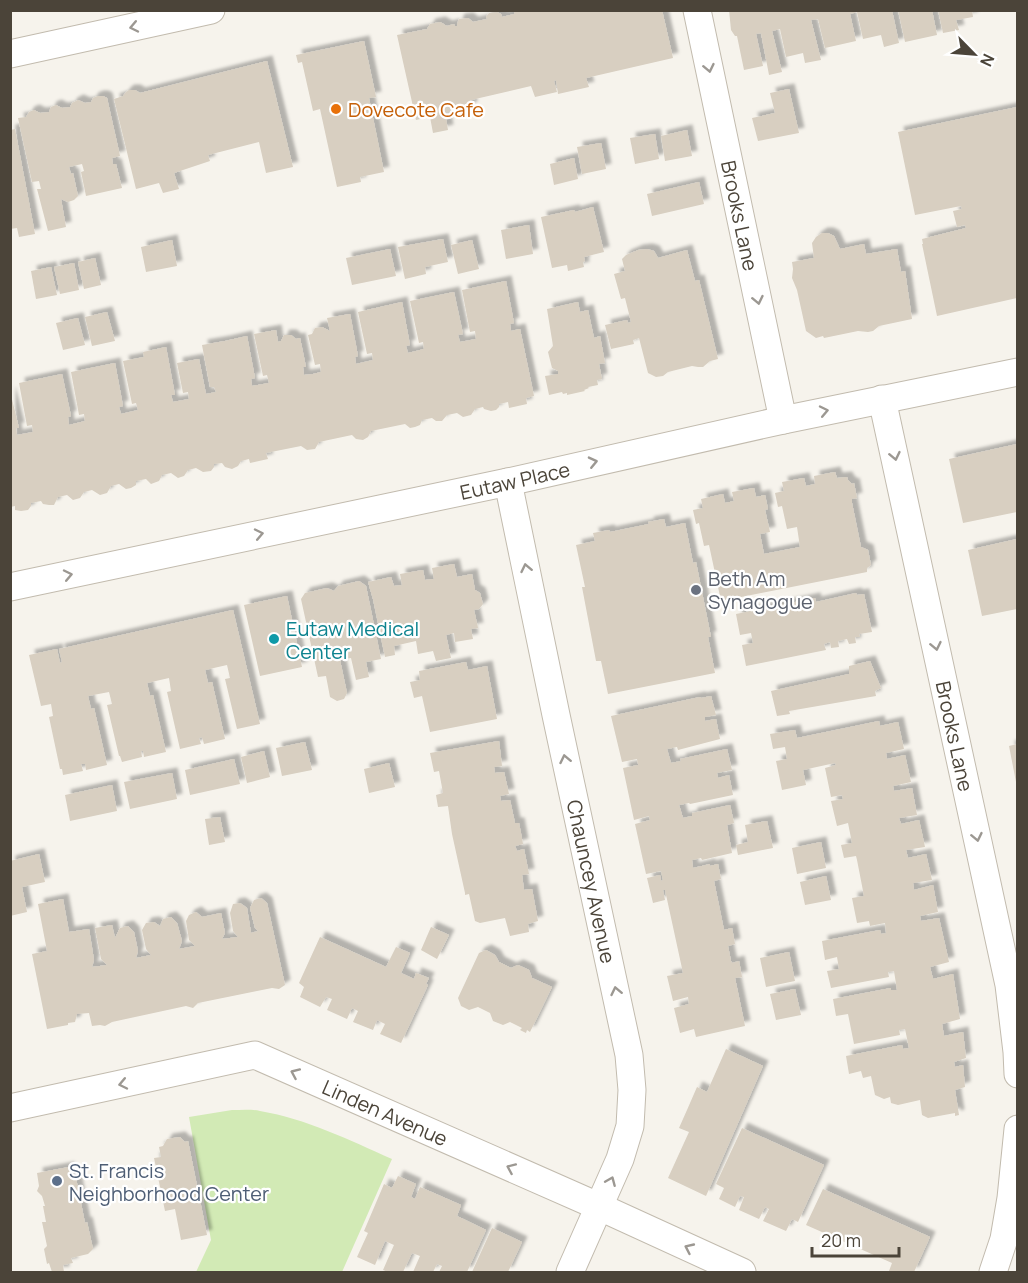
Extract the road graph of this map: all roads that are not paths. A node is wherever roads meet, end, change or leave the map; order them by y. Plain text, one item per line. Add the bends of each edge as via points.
1 (211, 10) edge
2 (697, 10) edge
3 (10, 54) edge
4 (1017, 372) edge
5 (882, 399) junction
6 (783, 420) junction
7 (508, 482) junction
8 (10, 587) edge
9 (1017, 1074) edge
10 (10, 1108) edge
11 (1017, 1129) edge
12 (600, 1207) junction
13 (570, 1272) edge
14 (742, 1272) edge
15 (993, 1272) edge

1 -> 3 street
2 -> 6 street, Brooks Lane
4 - 5 street, Eutaw Place
6 -> 5 street, Eutaw Place
5 -> 9 street, Brooks Lane via 1007,976
7 -> 6 street, Eutaw Place
8 -> 7 street, Eutaw Place
12 -> 7 street, Chauncey Avenue via 630,1126 630,1055
12 -> 10 street, Linden Avenue via 255,1055
11 - 15 street via 1011,1198
12 - 13 street, Chauncey Avenue
14 -> 12 street, Linden Avenue

